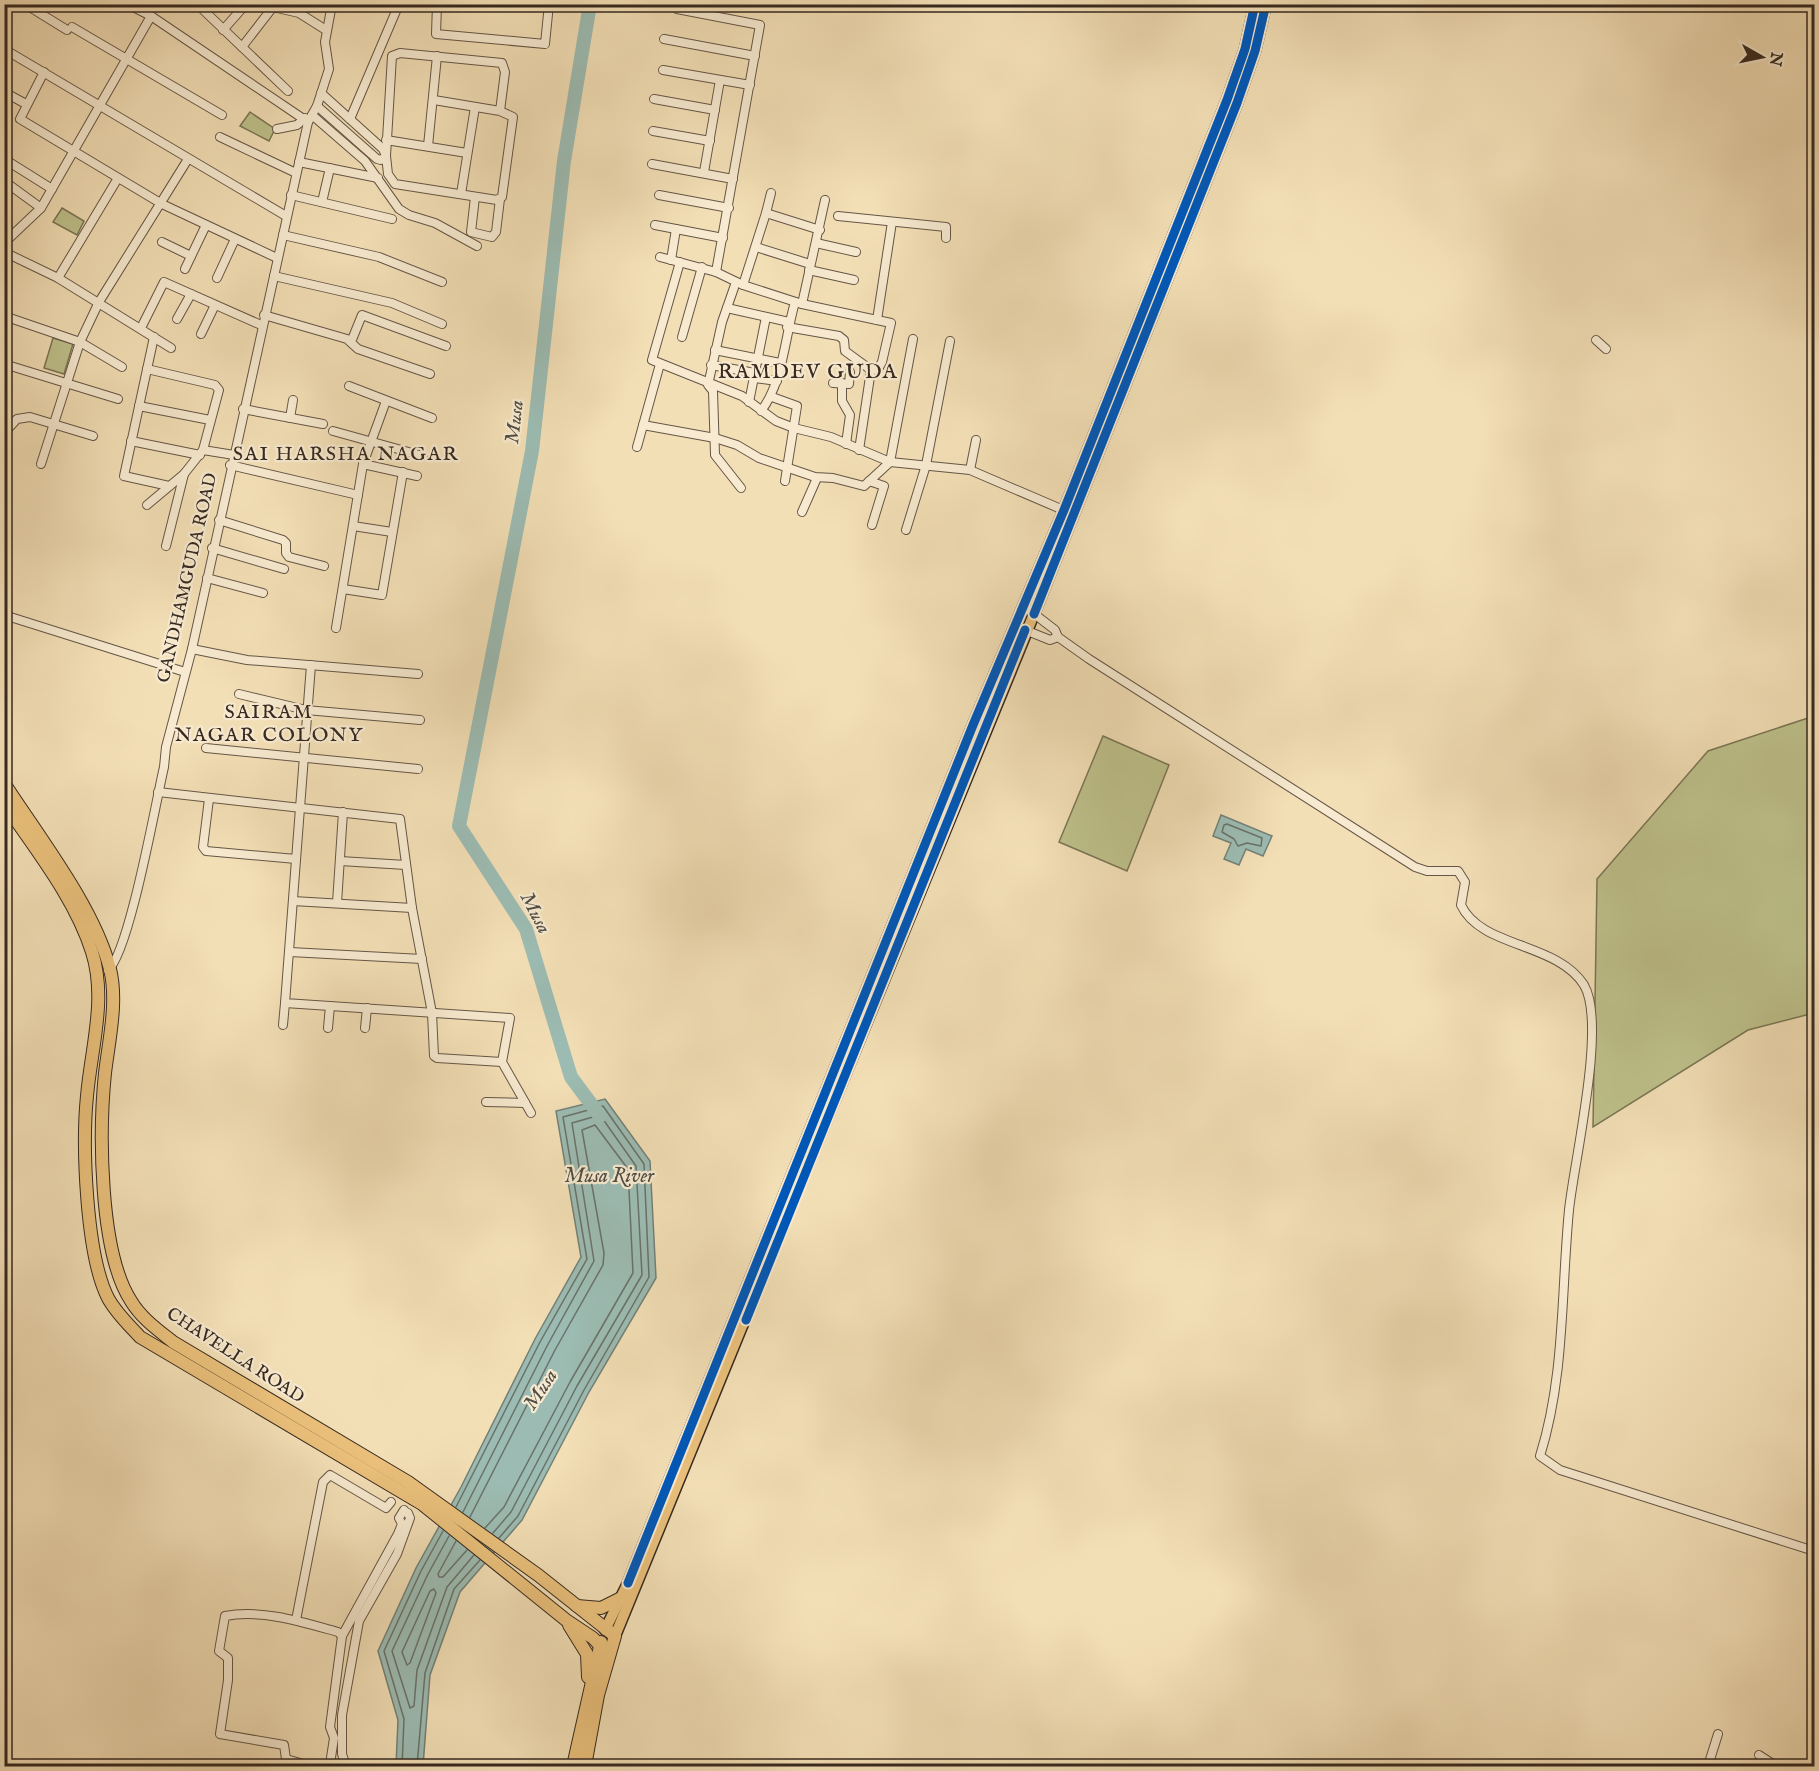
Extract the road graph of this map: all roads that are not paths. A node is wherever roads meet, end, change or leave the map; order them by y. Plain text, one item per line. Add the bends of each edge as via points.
1 (25, 4) edge
2 (127, 4) edge
3 (197, 4) edge
4 (246, 4) edge
5 (332, 4) edge
6 (399, 4) edge
7 (436, 4) edge
8 (1255, 4) edge
9 (1266, 4) edge
10 (548, 5) edge
11 (143, 8) edge
12 (677, 9) dead end
13 (151, 16) junction
14 (223, 30) junction
15 (326, 30) junction
16 (664, 39) dead end
17 (242, 47) junction
18 (4, 49) edge
19 (437, 56) junction
20 (755, 56) junction
21 (127, 59) junction
22 (663, 70) dead end
23 (44, 72) junction
24 (720, 80) junction
25 (750, 85) junction
26 (288, 91) dead end
27 (4, 92) edge
28 (321, 93) junction
29 (654, 99) dead end
30 (434, 100) junction
31 (26, 104) junction
32 (100, 105) junction
33 (317, 106) junction
34 (475, 107) junction
35 (715, 110) junction
36 (500, 111) junction
37 (222, 115) dead end
38 (308, 118) junction
39 (350, 119) junction
40 (277, 129) dead end
41 (653, 131) dead end
42 (220, 137) dead end
43 (387, 140) junction
44 (710, 141) junction
45 (428, 146) junction
46 (75, 151) junction
47 (467, 153) junction
48 (386, 156) junction
49 (188, 159) junction
50 (9, 162) dead end
51 (299, 162) junction
52 (652, 164) dead end
53 (330, 168) junction
54 (704, 172) junction
55 (296, 173) junction
56 (118, 178) junction
57 (378, 178) junction
58 (733, 179) junction
59 (4, 181) edge
60 (52, 189) junction
61 (771, 192) dead end
62 (461, 194) junction
63 (291, 195) junction
64 (659, 195) dead end
65 (475, 196) junction
66 (500, 199) junction
67 (825, 200) dead end
68 (322, 202) junction
69 (162, 204) junction
70 (41, 208) junction
71 (729, 208) junction
72 (766, 213) junction
73 (286, 216) junction
74 (838, 216) dead end
75 (392, 219) dead end
76 (892, 222) junction
77 (206, 225) junction
78 (655, 225) dead end
79 (676, 229) junction
80 (820, 230) junction
81 (283, 235) junction
82 (723, 238) junction
83 (946, 238) dead end
84 (235, 239) junction
85 (162, 242) dead end
86 (4, 243) edge
87 (816, 243) junction
88 (477, 246) dead end
89 (756, 247) junction
90 (4, 252) edge
91 (856, 252) dead end
92 (191, 256) junction
93 (660, 257) dead end
94 (278, 258) junction
95 (671, 260) junction
96 (680, 262) junction
97 (702, 267) junction
98 (810, 267) junction
99 (185, 269) dead end
100 (716, 272) junction
101 (274, 276) junction
102 (58, 278) junction
103 (217, 278) dead end
104 (854, 280) dead end
105 (442, 282) dead end
106 (740, 284) junction
107 (191, 294) junction
108 (99, 303) junction
109 (798, 303) junction
110 (215, 305) junction
111 (727, 308) junction
112 (264, 315) junction
113 (4, 316) edge
114 (766, 317) junction
115 (177, 319) dead end
116 (877, 320) junction
117 (442, 324) dead end
118 (788, 325) junction
119 (261, 326) junction
120 (141, 328) junction
121 (201, 334) dead end
122 (154, 337) junction
123 (681, 337) dead end
124 (914, 339) dead end
125 (950, 340) dead end
126 (1596, 340) dead end
127 (80, 342) junction
128 (351, 342) junction
129 (446, 346) dead end
130 (171, 348) dead end
131 (1606, 349) dead end
132 (715, 350) junction
133 (758, 359) junction
134 (780, 363) junction
135 (4, 364) edge
136 (660, 364) junction
137 (711, 365) junction
138 (122, 367) dead end
139 (147, 369) junction
140 (871, 370) junction
141 (850, 372) dead end
142 (430, 374) dead end
143 (755, 376) junction
144 (777, 381) junction
145 (67, 383) junction
146 (708, 384) junction
147 (349, 386) dead end
148 (772, 397) junction
149 (117, 399) dead end
150 (293, 400) dead end
151 (386, 400) junction
152 (749, 402) junction
153 (139, 406) junction
154 (243, 409) junction
155 (761, 411) junction
156 (290, 418) junction
157 (432, 418) dead end
158 (849, 418) junction
159 (210, 420) junction
160 (864, 421) junction
161 (323, 424) dead end
162 (54, 425) junction
163 (643, 425) junction
164 (794, 428) junction
165 (333, 431) dead end
166 (4, 433) edge
167 (93, 436) dead end
168 (715, 438) junction
169 (370, 439) junction
170 (976, 440) dead end
171 (131, 441) junction
172 (846, 444) junction
173 (637, 447) dead end
174 (859, 450) junction
175 (202, 452) junction
176 (234, 455) junction
177 (423, 456) dead end
178 (890, 462) junction
179 (41, 464) dead end
180 (363, 464) junction
181 (230, 465) junction
182 (926, 465) junction
183 (787, 467) junction
184 (970, 470) junction
185 (403, 472) junction
186 (184, 474) junction
187 (417, 476) dead end
188 (818, 478) junction
189 (785, 481) dead end
190 (869, 481) junction
191 (169, 486) junction
192 (741, 488) dead end
193 (358, 495) junction
194 (147, 505) dead end
195 (802, 512) dead end
196 (1069, 512) junction
197 (219, 520) junction
198 (872, 525) dead end
199 (353, 526) junction
200 (906, 530) dead end
201 (392, 532) junction
202 (166, 546) dead end
203 (212, 548) junction
204 (324, 566) dead end
205 (284, 569) dead end
206 (207, 578) junction
207 (343, 589) junction
208 (263, 593) dead end
209 (1024, 606) junction
210 (1034, 614) junction
211 (4, 615) edge
212 (336, 628) dead end
213 (1020, 628) junction
214 (1058, 638) junction
215 (192, 649) junction
216 (310, 665) junction
217 (185, 672) junction
218 (418, 674) dead end
219 (238, 694) dead end
220 (306, 710) junction
221 (420, 720) dead end
222 (206, 748) dead end
223 (304, 760) junction
224 (418, 769) dead end
225 (4, 783) edge
226 (158, 792) junction
227 (209, 799) junction
228 (4, 803) edge
229 (300, 808) junction
230 (343, 812) junction
231 (296, 859) junction
232 (340, 861) junction
233 (405, 865) junction
234 (293, 901) junction
235 (337, 903) junction
236 (412, 908) junction
237 (290, 952) junction
238 (422, 959) junction
239 (110, 969) junction
240 (96, 975) junction
241 (285, 1003) junction
242 (330, 1006) junction
243 (367, 1008) junction
244 (432, 1013) junction
245 (283, 1025) dead end
246 (328, 1028) dead end
247 (365, 1028) dead end
248 (502, 1062) junction
249 (486, 1102) dead end
250 (525, 1103) junction
251 (531, 1113) dead end
252 (405, 1487) junction
253 (404, 1514) junction
254 (1815, 1551) edge
255 (621, 1598) junction
256 (576, 1606) junction
257 (296, 1620) junction
258 (566, 1620) junction
259 (607, 1630) junction
260 (342, 1636) junction
261 (597, 1642) junction
262 (609, 1655) junction
263 (581, 1729) junction
264 (1718, 1734) dead end
265 (1759, 1755) dead end
266 (311, 1767) edge
267 (326, 1767) edge
268 (346, 1767) edge
269 (573, 1767) edge
270 (585, 1767) edge
271 (1708, 1767) edge
272 (1776, 1767) edge

1 - 21 street
2 - 11 street
3 - 14 street
4 - 14 street
5 - 15 street, GANDHAMGUDA ROAD
6 - 39 street
7 - 10 street via 436,34 545,44
8 - 196 main road via 1227,100
9 - 196 main road via 1237,103
11 - 13 street
12 - 20 street via 760,25
13 - 21 street
13 - 38 street
14 - 17 street
15 - 17 street via 299,13 273,7
15 - 28 street, GANDHAMGUDA ROAD via 330,62
16 - 20 street
17 - 26 street
18 - 23 street
19 - 30 street
19 - 36 street via 502,63 505,72
19 - 43 street via 392,56
20 - 25 street
21 - 32 street
21 - 37 street
22 - 24 street
23 - 31 street
23 - 32 street
24 - 25 street
24 - 35 street
25 - 58 street
27 - 31 street
28 - 33 street, GANDHAMGUDA ROAD
28 - 39 street
29 - 35 street
30 - 34 street
30 - 45 street
31 - 46 street via 20,119
32 - 46 street
32 - 49 street
33 - 38 street, GANDHAMGUDA ROAD
33 - 48 street via 377,159
34 - 36 street
34 - 47 street
35 - 44 street
36 - 66 street via 513,117
38 - 40 street
38 - 51 street, GANDHAMGUDA ROAD
38 - 57 street via 365,161
39 - 48 street
41 - 44 street
42 - 55 street
43 - 45 street
43 - 48 street
44 - 54 street
45 - 47 street
46 - 56 street
46 - 60 street
47 - 62 street
48 - 62 street via 388,174 395,184
49 - 69 street
49 - 73 street
50 - 60 street
51 - 53 street
51 - 55 street, GANDHAMGUDA ROAD
52 - 54 street
53 - 57 street
53 - 68 street
54 - 58 street
55 - 63 street, GANDHAMGUDA ROAD
56 - 69 street
56 - 102 street
57 - 88 street via 399,209
58 - 71 street
59 - 70 street
60 - 70 street
61 - 72 street
62 - 65 street
63 - 68 street
63 - 73 street, GANDHAMGUDA ROAD
64 - 71 street
65 - 66 street
65 - 66 street via 471,231 492,237
67 - 80 street
68 - 75 street
69 - 77 street
69 - 108 street
70 - 86 street
71 - 82 street
72 - 80 street
72 - 89 street
73 - 81 street, GANDHAMGUDA ROAD
74 - 76 street
76 - 83 street via 946,227
76 - 116 street
77 - 84 street
77 - 92 street
78 - 79 street
79 - 82 street
79 - 95 street
80 - 87 street
81 - 94 street, GANDHAMGUDA ROAD
81 - 105 street via 379,257
82 - 100 street
84 - 94 street
84 - 103 street
85 - 92 street
87 - 91 street
87 - 98 street
89 - 98 street
89 - 106 street
90 - 102 street
92 - 99 street
93 - 95 street
94 - 101 street, GANDHAMGUDA ROAD
95 - 96 street
96 - 97 street
96 - 136 street via 652,360
97 - 100 street
97 - 123 street
98 - 104 street
98 - 109 street
100 - 106 street
101 - 112 street, GANDHAMGUDA ROAD
101 - 117 street via 392,303
102 - 108 street
106 - 109 street
106 - 111 street
107 - 110 street
107 - 115 street
107 - 120 street via 164,282
108 - 120 street
108 - 127 street
109 - 116 street
109 - 118 street
110 - 119 street
110 - 121 street
111 - 114 street
111 - 132 street
112 - 119 street, GANDHAMGUDA ROAD
112 - 128 street
113 - 127 street
114 - 118 street
114 - 133 street
116 - 140 street via 891,323 891,327 882,362 878,369
118 - 134 street
118 - 140 street via 839,336 844,351
119 - 154 street, GANDHAMGUDA ROAD
120 - 122 street
122 - 130 street
122 - 139 street
124 - 178 street
125 - 182 street
126 - 131 street
127 - 138 street
127 - 145 street
128 - 129 street via 362,315
128 - 142 street via 358,349
132 - 133 street
132 - 137 street
133 - 134 street
133 - 143 street
134 - 144 street
135 - 145 street
136 - 146 street
136 - 163 street
137 - 143 street
137 - 146 street
139 - 153 street
139 - 159 street via 218,386
140 - 160 street
141 - 158 street via 849,384 838,383
143 - 144 street
143 - 152 street
144 - 148 street
145 - 149 street
145 - 162 street
146 - 152 street via 734,392
146 - 168 street via 713,391
147 - 151 street
148 - 155 street
148 - 164 street via 797,406
150 - 156 street
151 - 157 street
151 - 169 street
152 - 155 street
153 - 159 street
153 - 171 street
154 - 156 street
154 - 176 street, GANDHAMGUDA ROAD
155 - 164 street
156 - 161 street
158 - 160 street
158 - 172 street
159 - 175 street
160 - 174 street
162 - 166 street via 30,417 16,419
162 - 167 street
162 - 179 street
163 - 168 street
163 - 173 street
164 - 172 street
164 - 183 street
165 - 169 street
168 - 183 street
168 - 192 street via 715,455
169 - 177 street
169 - 180 street
170 - 184 street
171 - 175 street
171 - 191 street via 124,476
172 - 174 street
174 - 178 street
175 - 176 street
175 - 186 street
176 - 181 street, GANDHAMGUDA ROAD
178 - 182 street
178 - 190 street
180 - 185 street
180 - 193 street
181 - 193 street
181 - 197 street, GANDHAMGUDA ROAD
182 - 184 street
182 - 200 street
183 - 188 street
183 - 189 street
184 - 196 street
185 - 187 street
185 - 201 street
186 - 191 street
186 - 202 street
188 - 190 street via 864,486
188 - 195 street
190 - 198 street via 884,486
191 - 194 street
193 - 199 street
196 - 209 main road
196 - 210 main road
197 - 203 street, GANDHAMGUDA ROAD
197 - 204 street via 283,540 289,557
199 - 201 street
199 - 207 street
201 - 207 street via 382,595
203 - 205 street
203 - 206 street, GANDHAMGUDA ROAD
206 - 208 street
206 - 215 street, GANDHAMGUDA ROAD
207 - 212 street
209 - 210 street
209 - 213 main road
210 - 213 main road
210 - 214 street via 1055,630
211 - 217 street
213 - 214 street via 1050,640
213 - 255 main road
213 - 259 main road
214 - 254 street via 1415,867 1458,871 1465,882 1461,907 1468,915 1490,931 1561,963 1577,976 1588,995 1591,1043 1569,1209 1555,1404 1540,1456 1560,1470
215 - 216 street via 247,660
215 - 217 street, GANDHAMGUDA ROAD
216 - 218 street
216 - 220 street
217 - 226 street, GANDHAMGUDA ROAD
219 - 220 street
220 - 221 street
220 - 223 street
222 - 223 street
223 - 224 street
223 - 229 street
225 - 239 highway, CHAVELLA ROAD via 71,886
226 - 227 street
226 - 239 street, GANDHAMGUDA ROAD via 122,944
227 - 229 street
227 - 231 street via 203,847 207,851
228 - 240 highway, CHAVELLA ROAD via 76,915 93,952
229 - 230 street
229 - 231 street
230 - 232 street
230 - 233 street via 400,819
231 - 234 street
232 - 233 street
232 - 235 street
233 - 236 street
234 - 235 street
234 - 237 street
235 - 236 street
236 - 238 street
237 - 238 street
237 - 241 street
238 - 244 street
239 - 240 street
239 - 252 highway, CHAVELLA ROAD via 112,997 101,1140 114,1262 129,1299 147,1321 173,1342
240 - 252 highway, CHAVELLA ROAD via 97,1031 87,1096 85,1145 98,1269 116,1311 140,1337
241 - 242 street
241 - 245 street
242 - 243 street
242 - 246 street
243 - 244 street
243 - 247 street
244 - 248 street via 433,1053 437,1059
244 - 248 street via 510,1018
248 - 250 street
249 - 250 street
250 - 251 street
252 - 256 highway, CHAVELLA ROAD via 538,1575
252 - 258 highway
253 - 257 street via 330,1475 323,1482
253 - 260 street via 398,1534
253 - 268 street via 410,1518 397,1554 359,1621 342,1715
255 - 256 highway via 601,1608
255 - 259 main road
256 - 259 highway, CHAVELLA ROAD
257 - 260 street
257 - 266 street via 225,1616 219,1651 228,1658 228,1680 220,1734 284,1745 286,1759
258 - 261 highway
258 - 263 highway via 588,1661
259 - 261 highway
259 - 262 highway
260 - 267 street via 330,1727 334,1738 330,1764
261 - 262 highway
261 - 263 highway
262 - 270 highway
263 - 269 highway
264 - 271 street
265 - 272 street

